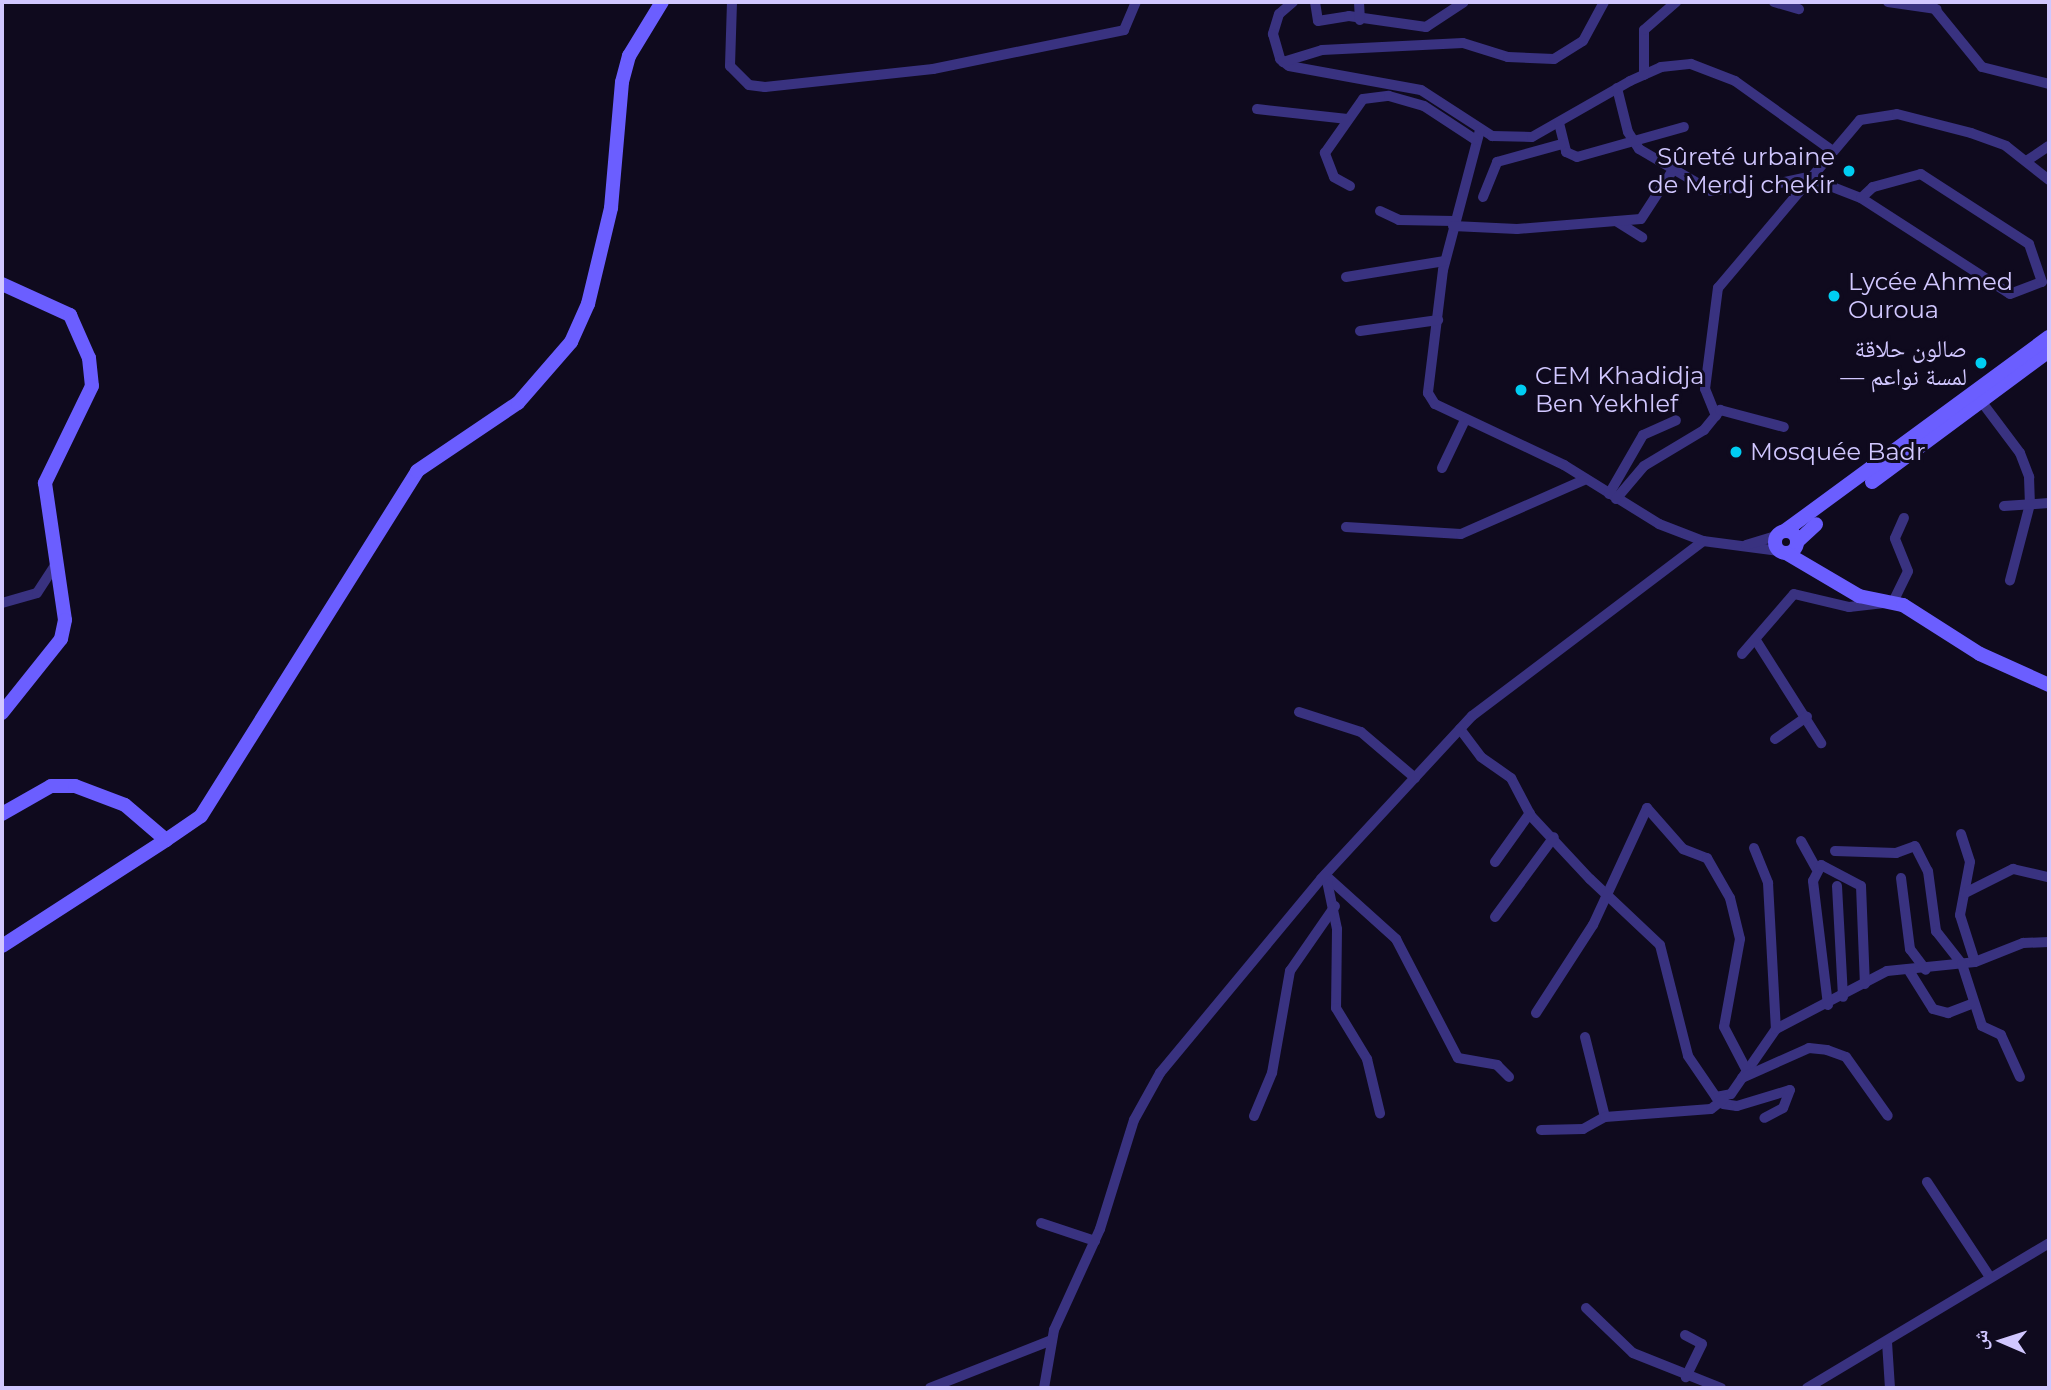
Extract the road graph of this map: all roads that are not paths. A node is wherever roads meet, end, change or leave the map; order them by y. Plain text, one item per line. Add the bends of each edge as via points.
1 (662, 2) edge
2 (732, 2) edge
3 (1136, 2) edge
4 (1293, 2) edge
5 (1314, 2) edge
6 (1359, 2) edge
7 (1464, 2) edge
8 (1604, 2) edge
9 (1676, 2) edge
10 (1774, 2) edge
11 (1888, 2) edge
12 (1933, 6) edge
13 (1798, 9) dead end
14 (1360, 20) junction
15 (1283, 62) junction
16 (1644, 75) junction
17 (2049, 85) edge
18 (1617, 88) junction
19 (1257, 109) dead end
20 (1347, 119) junction
21 (1559, 123) junction
22 (1684, 127) dead end
23 (1478, 135) junction
24 (1633, 142) junction
25 (1563, 144) junction
26 (2049, 146) edge
27 (1830, 149) junction
28 (2028, 160) junction
29 (1674, 170) junction
30 (1807, 177) junction
31 (2049, 180) edge
32 (1774, 184) dead end
33 (1350, 186) dead end
34 (1732, 188) dead end
35 (1483, 197) dead end
36 (1861, 198) junction
37 (1380, 211) dead end
38 (1615, 221) junction
39 (1453, 224) junction
40 (1642, 237) dead end
41 (1444, 261) junction
42 (1346, 278) dead end
43 (2, 284) edge
44 (1437, 320) junction
45 (1360, 331) dead end
46 (2049, 337) edge
47 (2049, 351) edge
48 (1981, 401) junction
49 (1716, 416) junction
50 (1465, 420) junction
51 (1676, 420) dead end
52 (1784, 427) dead end
53 (1442, 468) dead end
54 (1584, 480) junction
55 (1612, 497) junction
56 (2049, 503) edge
57 (2030, 504) junction
58 (2004, 506) dead end
59 (1904, 518) dead end
60 (1346, 527) dead end
61 (1703, 541) junction
62 (1787, 543) junction
63 (1746, 545) junction
64 (57, 564) junction
65 (2010, 580) dead end
66 (2, 602) edge
67 (1893, 603) junction
68 (1757, 642) junction
69 (1742, 654) dead end
70 (2049, 685) edge
71 (1299, 712) dead end
72 (2, 713) edge
73 (1807, 717) junction
74 (1460, 729) junction
75 (1775, 739) dead end
76 (1821, 743) dead end
77 (1415, 778) junction
78 (1530, 813) junction
79 (2, 814) edge
80 (1961, 834) dead end
81 (1554, 837) junction
82 (166, 840) junction
83 (1801, 842) dead end
84 (1754, 848) dead end
85 (1835, 851) dead end
86 (1495, 862) dead end
87 (1816, 868) junction
88 (1325, 875) junction
89 (2049, 877) edge
90 (1901, 878) dead end
91 (1837, 886) dead end
92 (1965, 893) junction
93 (1605, 895) junction
94 (1335, 905) junction
95 (1495, 917) dead end
96 (2049, 942) edge
97 (2, 946) edge
98 (1975, 962) junction
99 (1962, 964) junction
100 (1908, 969) junction
101 (1926, 970) junction
102 (1865, 984) junction
103 (1843, 998) junction
104 (1972, 1004) junction
105 (1828, 1005) junction
106 (1535, 1013) dead end
107 (1776, 1029) junction
108 (1585, 1037) dead end
109 (1744, 1074) junction
110 (1509, 1077) dead end
111 (2020, 1077) dead end
112 (1723, 1102) junction
113 (1380, 1113) dead end
114 (1254, 1116) dead end
115 (1888, 1116) dead end
116 (1605, 1117) junction
117 (1764, 1118) dead end
118 (1541, 1130) dead end
119 (1927, 1182) dead end
120 (1041, 1223) dead end
121 (1096, 1241) junction
122 (2049, 1243) edge
123 (1988, 1275) junction
124 (1587, 1308) dead end
125 (1685, 1335) dead end
126 (1052, 1340) junction
127 (1887, 1342) junction
128 (1686, 1377) junction
129 (930, 1388) edge
130 (1044, 1388) edge
131 (1721, 1388) edge
132 (1807, 1388) edge
133 (1889, 1388) edge

1 - 82 main road via 622,82 611,208 588,304 570,342 519,403 417,471 201,816
2 - 3 street via 730,66 749,85 765,87 933,69 1125,30
4 - 15 street via 1279,14 1273,34
5 - 14 street via 1318,21
6 - 14 street
7 - 14 street via 1426,27
8 - 15 street via 1583,41 1554,59 1508,57 1463,43 1322,50
9 - 16 street via 1644,30
10 - 13 street
11 - 12 street
12 - 17 street via 1982,67
15 - 23 street via 1310,74 1421,90
16 - 18 street
16 - 27 street via 1661,66 1709,68
18 - 21 street
18 - 24 street
19 - 20 street
20 - 23 street via 1363,99 1389,96 1424,106
20 - 33 street via 1325,153 1334,177
21 - 23 street via 1518,139
21 - 25 street
22 - 24 street
23 - 39 street
24 - 25 street via 1577,157
24 - 29 street
25 - 35 street via 1497,162
26 - 28 street
27 - 28 street via 1860,120 1897,114 1971,133
27 - 30 street
28 - 31 street
29 - 34 street via 1715,192
29 - 38 street via 1644,216
30 - 32 street
30 - 36 street
30 - 49 street via 1718,288 1705,389
36 - 36 street via 1873,187 1921,174 2029,244 2042,282 2010,294
37 - 39 street via 1399,219
38 - 39 street
38 - 40 street
39 - 41 street
41 - 42 street
41 - 44 street
43 - 64 main road via 70,315 89,358 92,386 45,483
44 - 45 street
44 - 50 street via 1429,393 1435,404
46 - 62 main road
47 - 48 main road
48 - 57 street via 2026,464
48 - 62 main road
49 - 52 street via 1727,409
49 - 55 street via 1704,430 1644,466
50 - 53 street
50 - 54 street
51 - 55 street via 1643,435
54 - 55 street
54 - 60 street via 1461,534
55 - 61 street
56 - 57 street
57 - 58 street
57 - 65 street
59 - 67 street via 1895,538 1908,570
61 - 63 street
61 - 74 street
62 - 63 street
62 - 63 street
62 - 67 main road via 1813,568 1859,596
64 - 66 street via 37,593
64 - 72 main road via 61,639
67 - 68 street via 1849,607 1794,594
67 - 70 main road via 1980,654
68 - 69 street
68 - 73 street
71 - 77 street via 1361,732
73 - 75 street
73 - 76 street
74 - 77 street
74 - 78 street via 1481,757 1511,778
77 - 88 street
78 - 81 street
78 - 86 street
79 - 82 main road via 51,786 75,786 125,805
80 - 92 street via 1970,862
81 - 93 street
81 - 95 street
82 - 97 main road
83 - 87 street
84 - 107 street via 1768,883
85 - 99 street via 1896,853 1915,846 1928,871 1936,931
87 - 102 street via 1848,874 1861,886
87 - 105 street via 1821,981
88 - 94 street
88 - 110 street via 1396,939 1458,1058 1497,1065
88 - 121 street via 1144,1097
89 - 92 street via 2013,869
90 - 101 street via 1910,948
91 - 103 street
92 - 98 street via 1960,915
93 - 106 street
93 - 109 street via 1647,808 1683,849 1707,858 1737,920 1738,955 1723,1013 1729,1043
93 - 112 street via 1660,945 1688,1056
94 - 113 street via 1336,1008 1367,1059
94 - 114 street via 1290,971 1272,1073
96 - 98 street via 2023,943
98 - 99 street
99 - 101 street
99 - 104 street
100 - 101 street
100 - 102 street via 1886,971
100 - 104 street via 1933,1009 1948,1013
102 - 103 street
103 - 105 street
104 - 111 street via 1982,1026 2001,1035
105 - 107 street
107 - 109 street
108 - 116 street
109 - 112 street
109 - 115 street via 1809,1048 1827,1050 1846,1057
112 - 116 street
112 - 117 street via 1737,1106 1790,1090 1783,1108
116 - 118 street via 1583,1129
119 - 123 street
120 - 121 street
121 - 126 street
122 - 123 street
123 - 127 street
124 - 128 street via 1633,1353
125 - 128 street via 1702,1344
126 - 129 street
126 - 130 street
127 - 132 street
127 - 133 street
128 - 131 street

